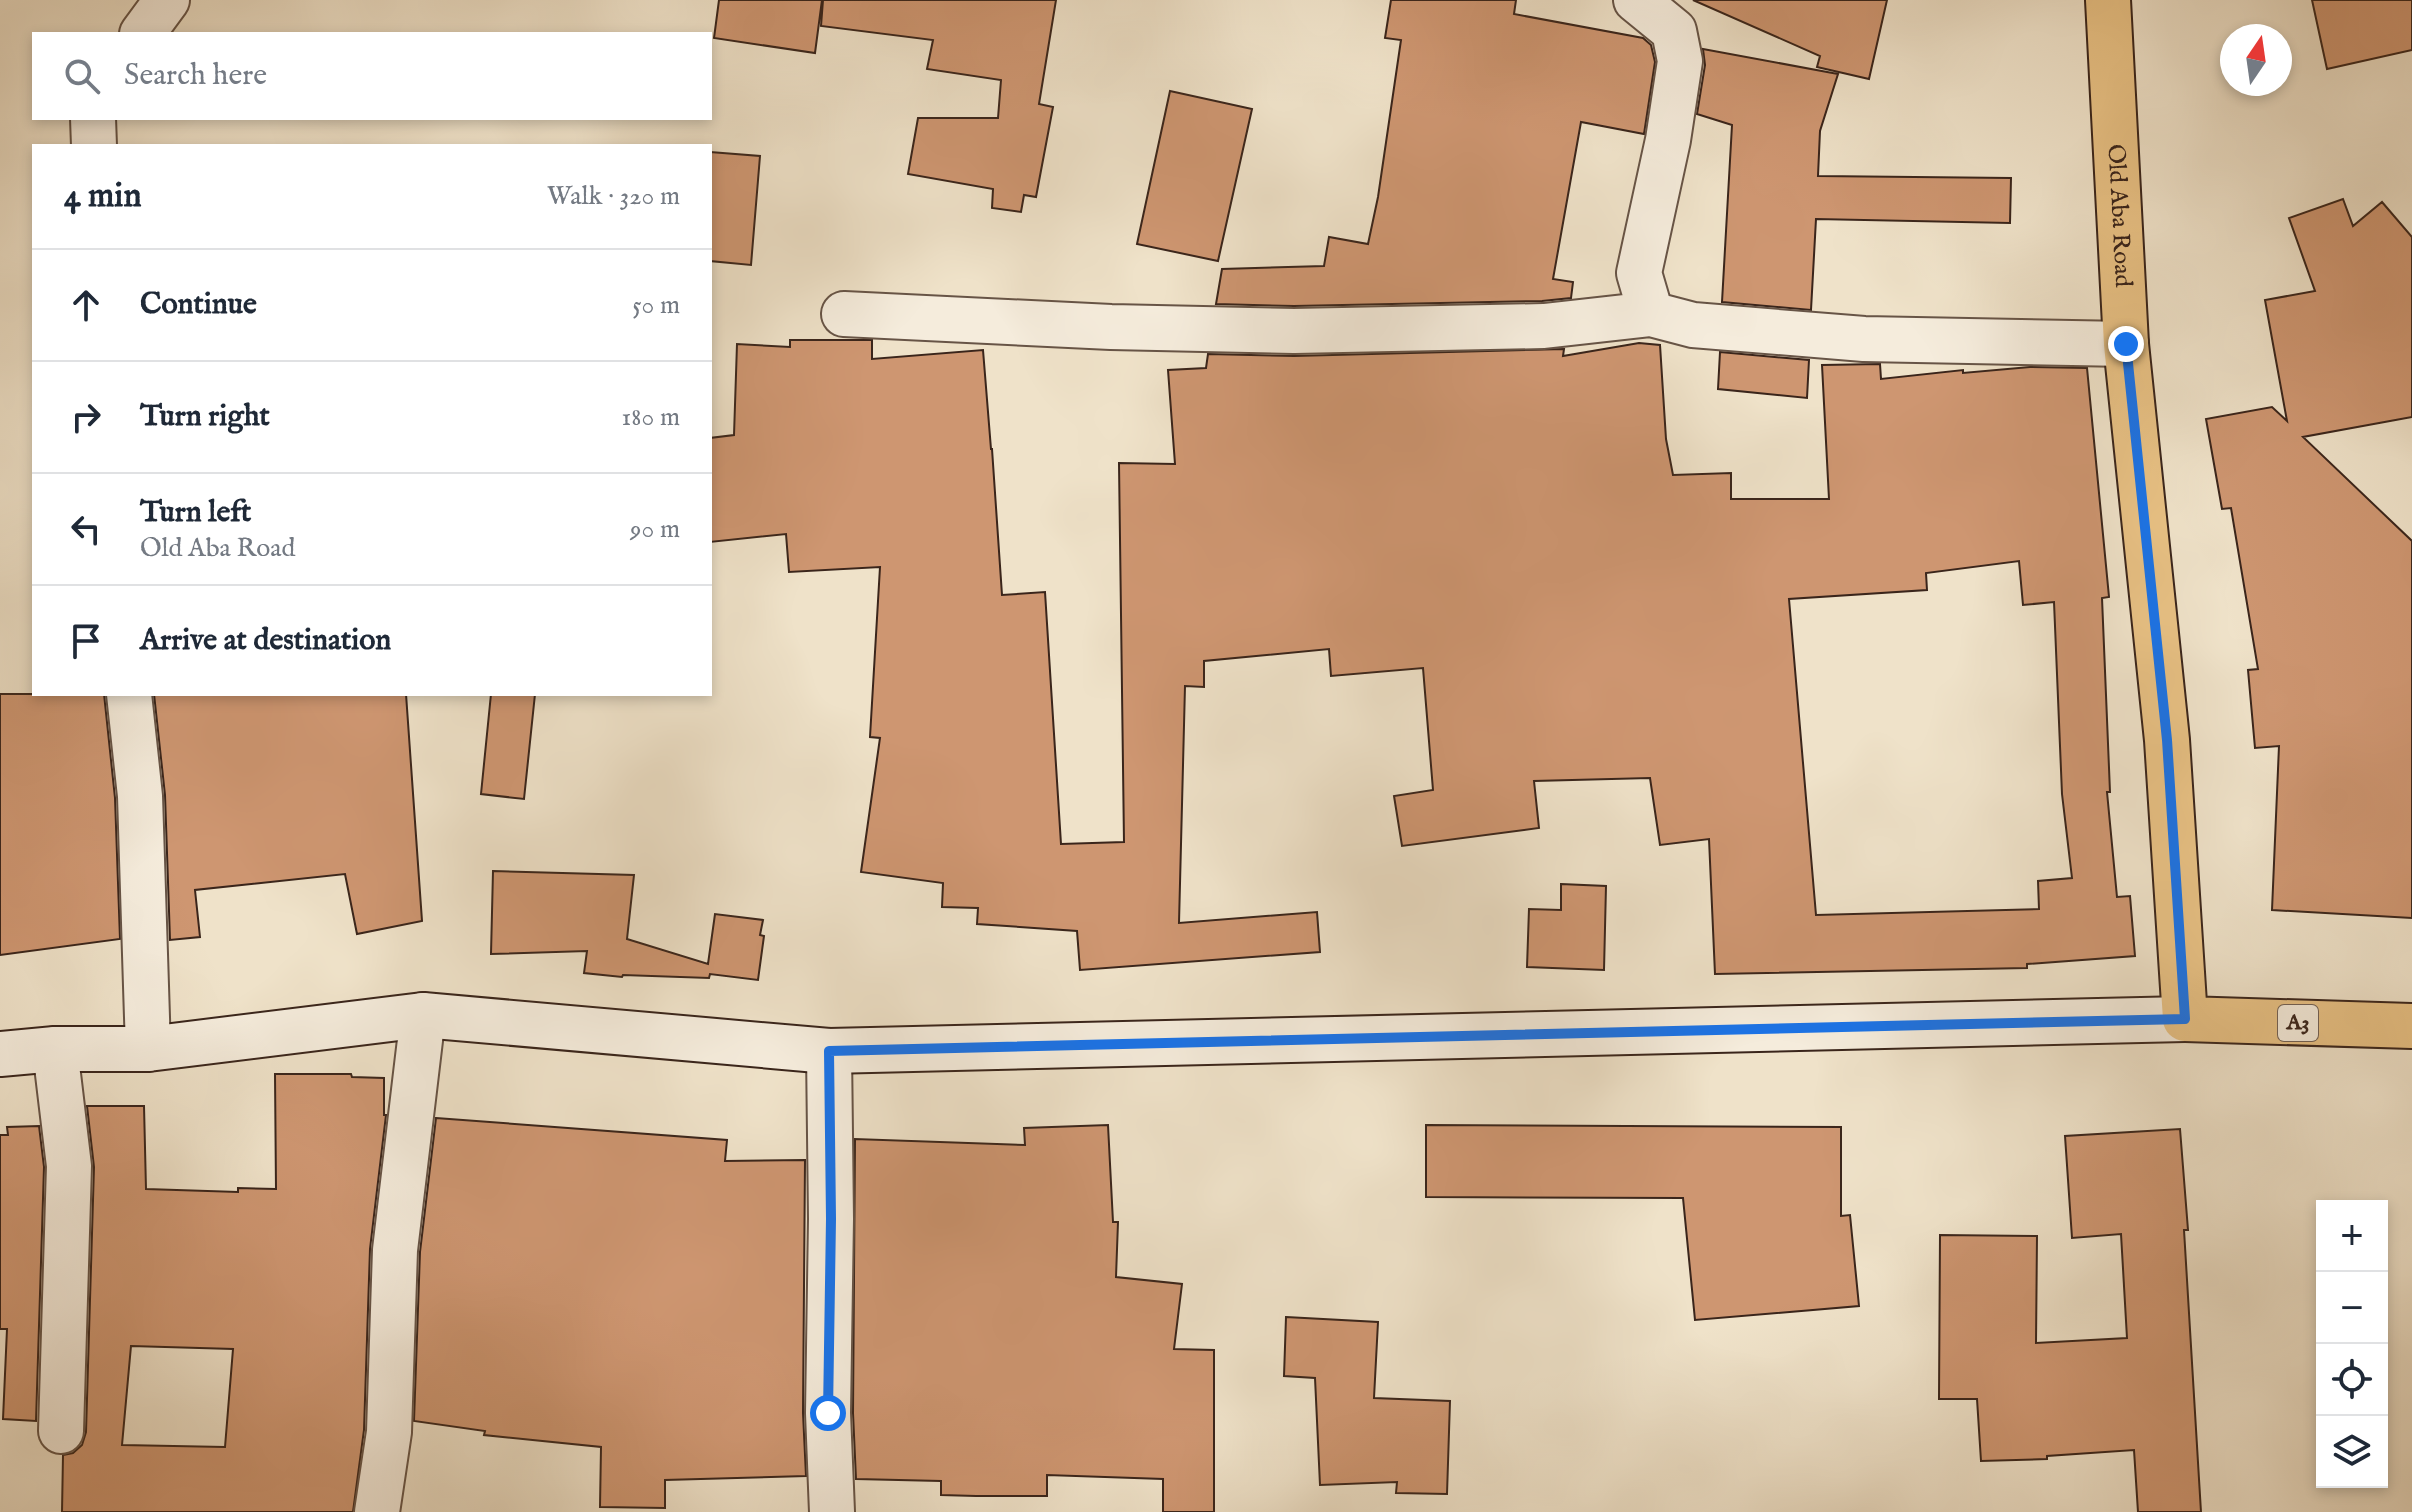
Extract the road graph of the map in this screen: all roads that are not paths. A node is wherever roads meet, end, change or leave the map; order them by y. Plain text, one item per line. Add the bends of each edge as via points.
1 (167, 0) edge
2 (1636, 0) edge
3 (2108, 0) edge
4 (143, 32) edge
5 (93, 120) edge
6 (94, 144) edge
7 (844, 314) dead end
8 (1651, 314) junction
9 (2126, 344) junction
10 (129, 696) edge
11 (423, 1015) junction
12 (2185, 1019) junction
13 (2412, 1026) edge
14 (55, 1049) junction
15 (148, 1049) junction
16 (829, 1051) junction
17 (0, 1054) edge
18 (61, 1431) dead end
19 (377, 1512) edge
20 (832, 1512) edge

1 - 4 street
2 - 8 street via 1674,31 1680,61 1639,273
3 - 9 main road, Old Aba Road
5 - 6 street
7 - 8 street via 1294,331 1544,326
8 - 9 street via 1693,325 1864,339
9 - 12 main road, Old Aba Road via 2167,740
10 - 15 street via 140,796
11 - 15 street
11 - 16 street
11 - 19 street via 395,1250 389,1432
12 - 13 main road, A3
12 - 16 street
14 - 15 street
14 - 17 street
14 - 18 street via 69,1166
16 - 20 street

